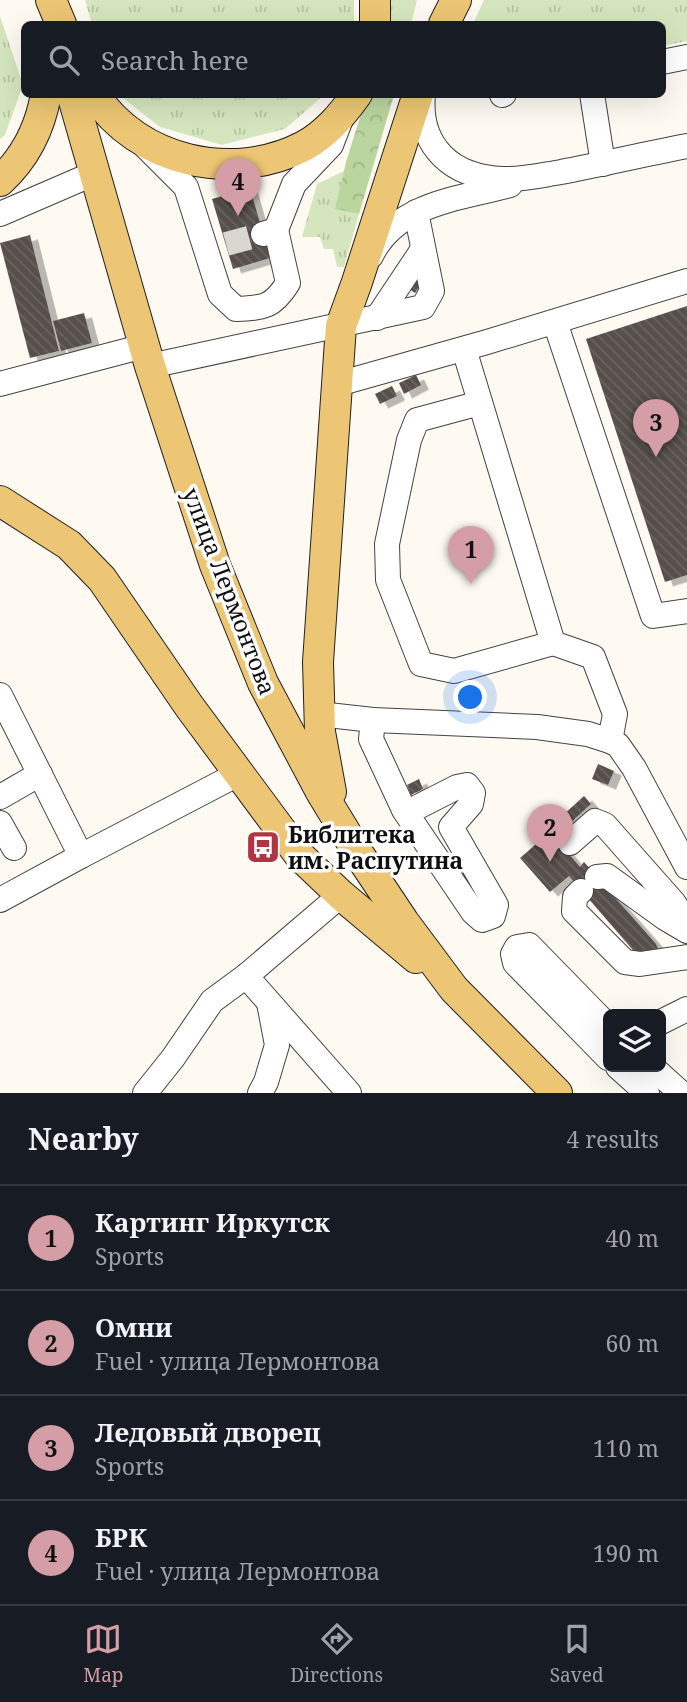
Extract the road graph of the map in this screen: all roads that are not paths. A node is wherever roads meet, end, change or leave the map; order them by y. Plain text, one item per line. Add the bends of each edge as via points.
1 (36, 0) edge
2 (43, 0) edge
3 (51, 0) edge
4 (375, 0) edge
5 (456, 0) edge
6 (40, 21) edge
7 (50, 21) edge
8 (60, 21) edge
9 (375, 21) edge
10 (446, 21) edge
11 (687, 57) edge
12 (666, 61) edge
13 (45, 98) edge
14 (73, 98) edge
15 (97, 98) edge
16 (417, 98) edge
17 (423, 98) edge
18 (593, 98) edge
19 (350, 105) edge
20 (135, 136) junction
21 (687, 146) edge
22 (603, 164) junction
23 (95, 173) junction
24 (552, 174) junction
25 (0, 181) edge
26 (415, 212) junction
27 (0, 214) edge
28 (687, 281) edge
29 (358, 282) junction
30 (261, 306) junction
31 (555, 322) junction
32 (341, 326) junction
33 (268, 340) junction
34 (464, 349) junction
35 (147, 356) junction
36 (0, 384) edge
37 (338, 384) junction
38 (480, 403) junction
39 (0, 500) edge
40 (687, 611) edge
41 (554, 643) junction
42 (0, 695) edge
43 (319, 714) junction
44 (373, 720) junction
45 (610, 741) junction
46 (40, 774) junction
47 (237, 774) junction
48 (0, 796) edge
49 (433, 799) junction
50 (405, 811) junction
51 (0, 823) edge
52 (451, 827) junction
53 (570, 843) dead end
54 (14, 848) dead end
55 (358, 853) junction
56 (81, 856) junction
57 (687, 867) edge
58 (341, 895) junction
59 (0, 900) edge
60 (687, 925) edge
61 (687, 931) edge
62 (687, 957) edge
63 (246, 976) junction
64 (454, 989) junction
65 (268, 1001) junction
66 (687, 1009) edge
67 (666, 1020) edge
68 (603, 1021) edge
69 (603, 1053) edge
70 (624, 1072) edge
71 (658, 1072) edge
72 (145, 1093) edge
73 (260, 1093) edge
74 (349, 1093) edge
75 (557, 1093) edge
76 (648, 1093) edge
77 (681, 1093) edge

1 - 6 main road
2 - 7 main road
3 - 8 main road
4 - 9 main road
5 - 10 main road
11 - 12 street
13 - 25 main road via 31,143
14 - 23 main road, улица Лермонтова
15 - 20 main road
16 - 29 main road
17 - 24 street via 428,136 451,164 489,178
18 - 22 street
19 - 20 main road via 325,132 304,146 252,162 203,163 155,148
19 - 30 street via 331,145 293,184 270,232 288,283 277,301
20 - 30 street via 186,187 216,247 220,295 236,309
21 - 22 street
22 - 24 street
23 - 27 street
23 - 35 main road, улица Лермонтова
24 - 26 street
26 - 29 street via 384,235
26 - 32 street via 432,291 423,307
28 - 31 street
29 - 32 main road
30 - 33 street
31 - 34 street
31 - 40 street via 653,616
32 - 33 street
32 - 37 main road
33 - 35 street
34 - 37 street
34 - 38 street
35 - 36 street
35 - 55 main road, улица Лермонтова via 245,643 281,720
37 - 43 main road via 318,662
38 - 41 street
38 - 41 street via 417,421 387,544 388,580 421,664 454,671
39 - 47 main road via 69,545 102,579
41 - 45 street via 593,657 615,714
42 - 46 street
43 - 44 street
43 - 55 main road via 327,780
44 - 45 street via 537,727
44 - 50 street via 371,739
45 - 57 street via 634,768
46 - 48 street
46 - 56 street
47 - 56 street
47 - 58 main road via 300,856
49 - 50 street
49 - 52 street
49 - 52 street via 467,785 473,793 471,804
50 - 52 street via 473,912 482,920 493,916 496,905
51 - 54 street
53 - 60 street via 595,821 605,825 674,903
55 - 64 main road, улица Лермонтова
56 - 59 street
58 - 63 street
58 - 64 main road
61 - 62 street via 607,876 575,897 574,911 625,962
63 - 65 street
63 - 72 street via 212,1001
64 - 75 main road, улица Лермонтова
65 - 73 street via 278,1045
65 - 74 street
66 - 67 street
68 - 69 street via 529,945 517,947 515,963
70 - 76 street
71 - 77 street

